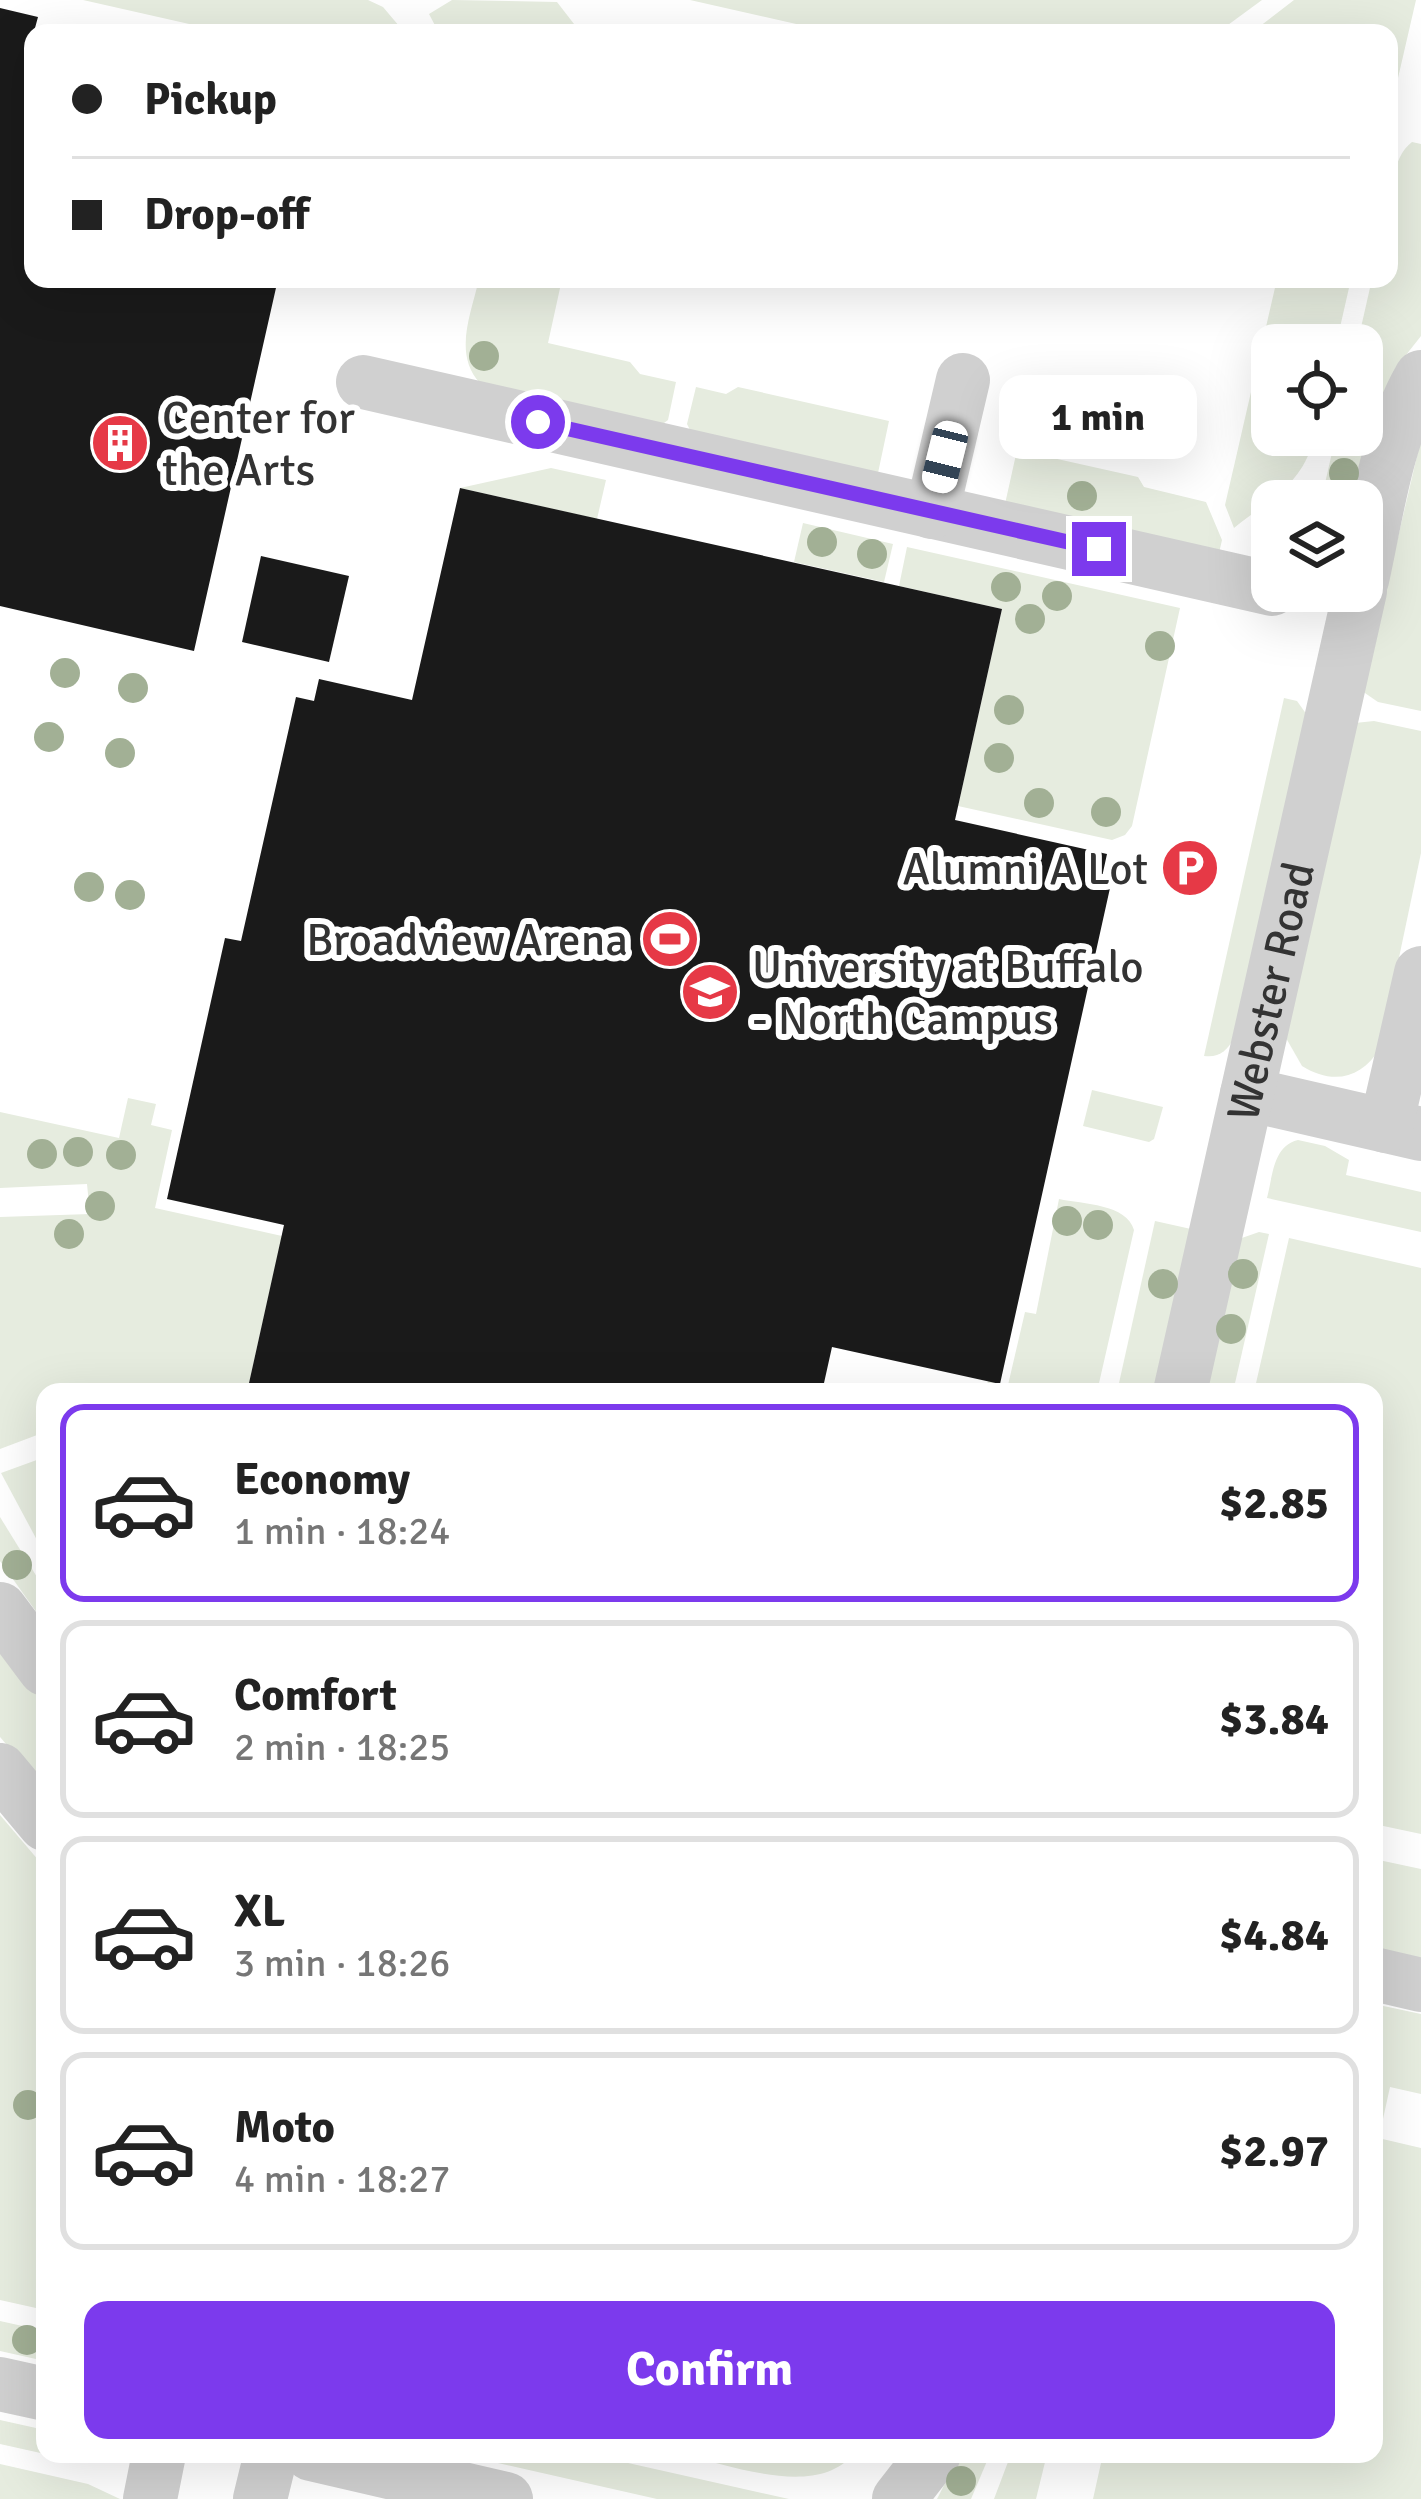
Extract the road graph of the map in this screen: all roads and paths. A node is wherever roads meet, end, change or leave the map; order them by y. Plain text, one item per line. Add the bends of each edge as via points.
1 (1421, 377) edge
2 (963, 380) dead end
3 (363, 382) dead end
4 (1383, 489) edge
5 (932, 512) junction
6 (1251, 584) edge
7 (1355, 612) edge
8 (1421, 973) edge
9 (1246, 1094) junction
10 (1404, 1130) edge
11 (1182, 1383) edge
12 (0, 1609) edge
13 (36, 1657) edge
14 (0, 1770) edge
15 (36, 1813) edge
16 (1383, 1976) edge
17 (1421, 1985) edge
18 (0, 2384) edge
19 (36, 2392) edge
20 (157, 2463) edge
21 (269, 2463) edge
22 (350, 2463) edge
23 (927, 2463) edge
24 (150, 2499) edge
25 (260, 2499) edge
26 (506, 2499) edge
27 (899, 2499) edge

1 - 4 street, Webster Road via 1404,407
2 - 5 street
3 - 5 street
5 - 6 street
7 - 9 street, Webster Road
8 - 10 street
9 - 10 street
9 - 11 street, Webster Road
12 - 13 street
14 - 15 street
16 - 17 street
18 - 19 street
20 - 24 street
21 - 25 street
22 - 26 street
23 - 27 street

